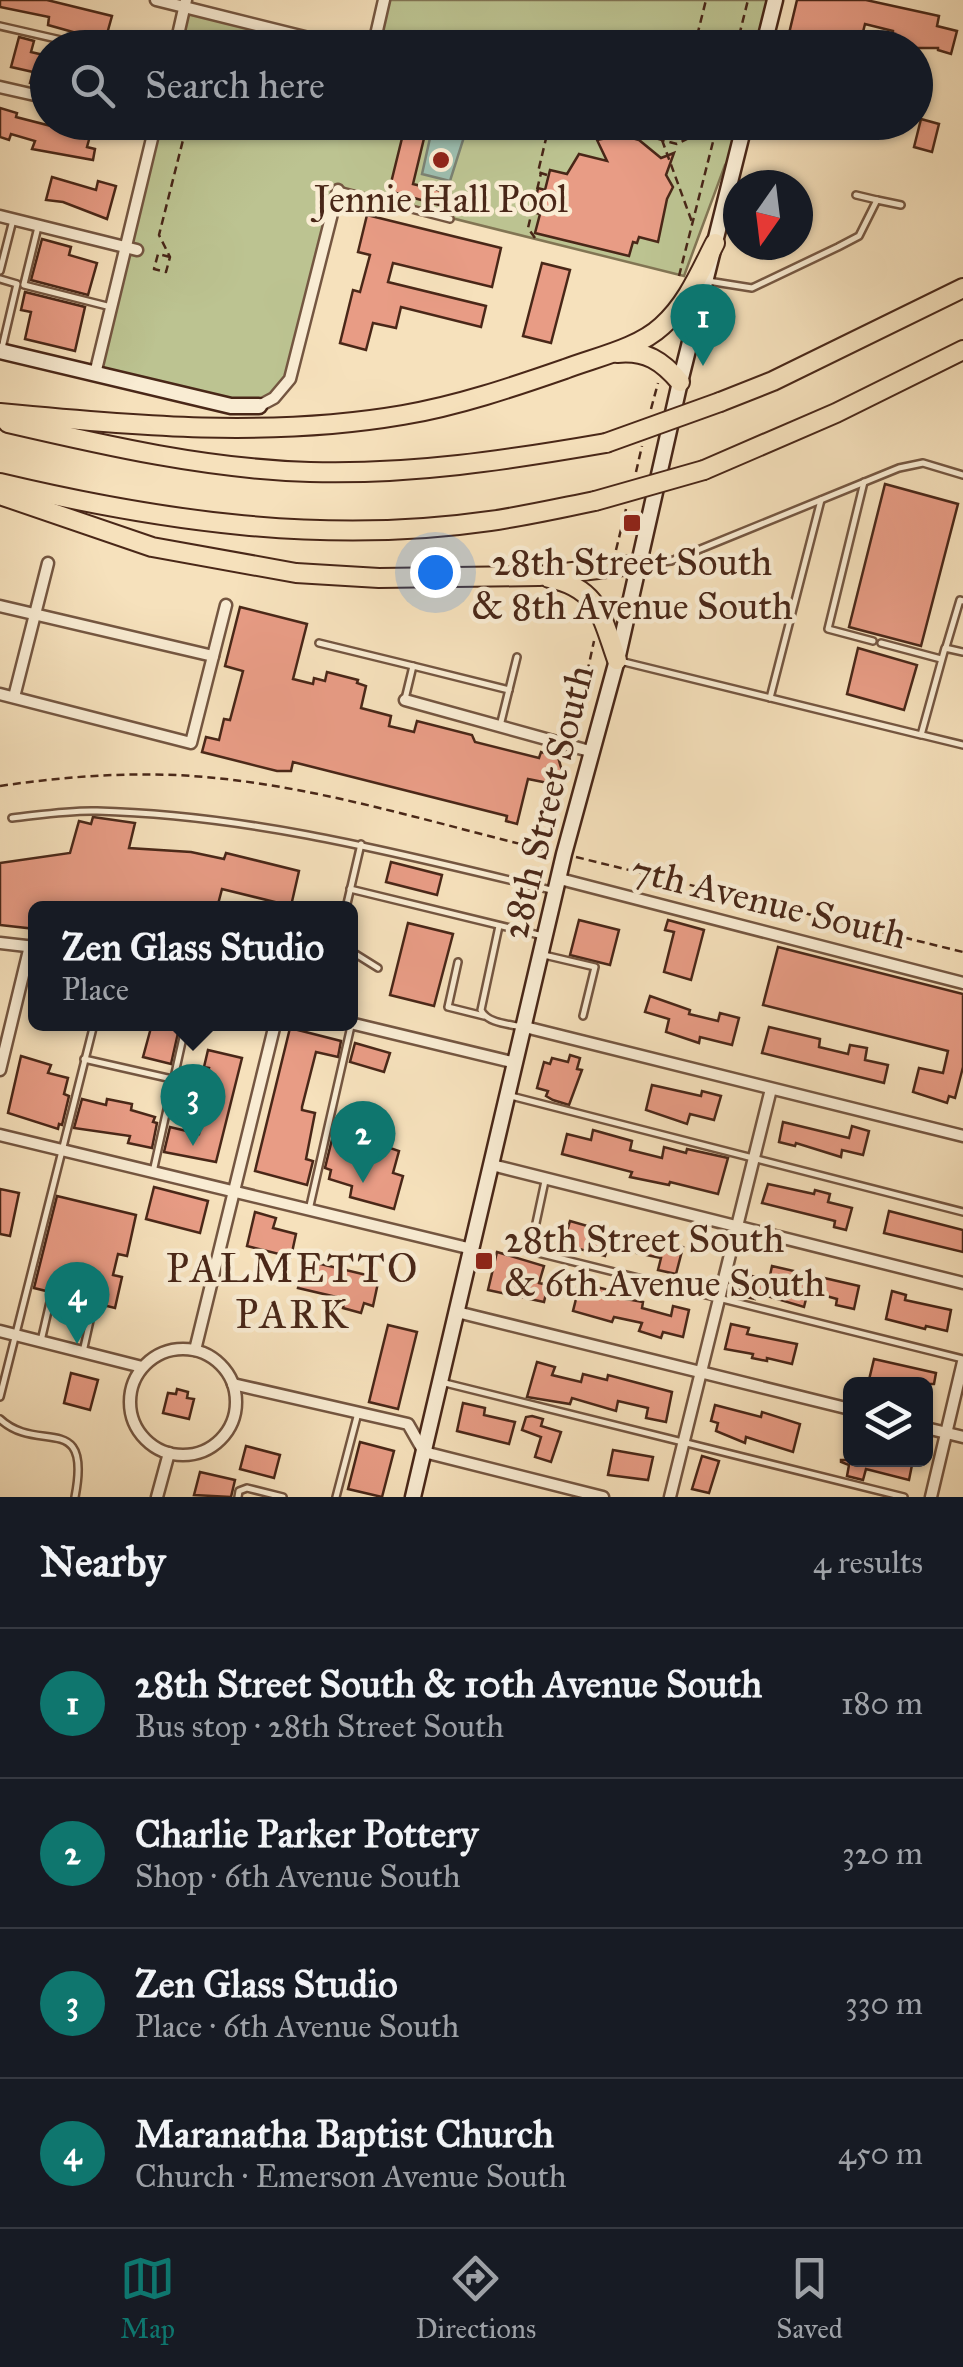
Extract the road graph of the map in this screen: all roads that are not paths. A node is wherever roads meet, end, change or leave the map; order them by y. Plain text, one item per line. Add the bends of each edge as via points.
1 (156, 0) edge
2 (384, 0) edge
3 (775, 0) edge
4 (185, 4) edge
5 (0, 26) edge
6 (178, 30) edge
7 (282, 30) edge
8 (377, 30) edge
9 (770, 30) edge
10 (30, 33) edge
11 (0, 87) edge
12 (30, 94) edge
13 (151, 140) edge
14 (741, 140) edge
15 (338, 190) joint
16 (856, 195) dead end
17 (878, 200) junction
18 (901, 206) dead end
19 (0, 216) edge
20 (13, 219) junction
21 (450, 219) dead end
22 (38, 226) junction
23 (715, 243) junction
24 (131, 248) junction
25 (0, 270) edge
26 (0, 279) edge
27 (706, 280) junction
28 (20, 284) junction
29 (963, 288) edge
30 (111, 307) junction
31 (963, 350) edge
32 (1, 351) edge
33 (607, 354) junction
34 (95, 374) junction
35 (680, 382) junction
36 (258, 406) joint
37 (0, 413) edge
38 (0, 422) edge
39 (963, 474) edge
40 (0, 482) edge
41 (864, 482) junction
42 (0, 495) edge
43 (821, 500) junction
44 (48, 563) dead end
45 (640, 564) junction
46 (539, 576) junction
47 (963, 601) edge
48 (226, 605) dead end
49 (0, 606) edge
50 (35, 615) junction
51 (873, 641) dead end
52 (319, 643) dead end
53 (881, 643) dead end
54 (945, 648) junction
55 (963, 652) edge
56 (213, 656) junction
57 (517, 657) dead end
58 (942, 659) junction
59 (616, 660) junction
60 (414, 666) junction
61 (509, 690) junction
62 (0, 694) edge
63 (14, 697) junction
64 (770, 698) junction
65 (405, 700) joint
66 (500, 726) junction
67 (921, 734) junction
68 (963, 745) edge
69 (593, 752) junction
70 (12, 818) dead end
71 (361, 844) junction
72 (558, 885) junction
73 (350, 889) junction
74 (347, 901) edge
75 (499, 926) junction
76 (546, 937) junction
77 (0, 943) edge
78 (28, 946) edge
79 (542, 954) junction
80 (358, 956) edge
81 (458, 962) dead end
82 (28, 965) edge
83 (378, 968) dead end
84 (963, 983) edge
85 (484, 1016) junction
86 (583, 1016) dead end
87 (358, 1025) edge
88 (525, 1028) junction
89 (92, 1031) edge
90 (184, 1031) edge
91 (273, 1031) edge
92 (349, 1031) edge
93 (84, 1060) junction
94 (516, 1063) junction
95 (0, 1070) edge
96 (172, 1080) junction
97 (771, 1089) junction
98 (508, 1096) junction
99 (0, 1135) edge
100 (963, 1136) edge
101 (61, 1150) junction
102 (754, 1158) junction
103 (492, 1165) junction
104 (153, 1172) junction
105 (546, 1178) junction
106 (232, 1191) junction
107 (308, 1210) junction
108 (963, 1212) edge
109 (737, 1226) junction
110 (472, 1249) junction
111 (963, 1283) edge
112 (51, 1298) dead end
113 (719, 1299) junction
114 (93, 1307) dead end
115 (457, 1312) junction
116 (0, 1332) edge
117 (18, 1336) junction
118 (41, 1341) junction
119 (195, 1350) junction
120 (83, 1352) junction
121 (963, 1360) edge
122 (142, 1367) junction
123 (701, 1372) junction
124 (440, 1382) junction
125 (233, 1384) junction
126 (0, 1397) edge
127 (843, 1407) edge
128 (358, 1413) junction
129 (0, 1419) edge
130 (933, 1430) edge
131 (945, 1433) junction
132 (963, 1437) edge
133 (684, 1441) junction
134 (424, 1452) junction
135 (169, 1453) junction
136 (75, 1497) edge
137 (158, 1497) edge
138 (238, 1497) edge
139 (283, 1497) edge
140 (336, 1497) edge
141 (413, 1497) edge
142 (604, 1497) edge
143 (670, 1497) edge
144 (904, 1497) edge
145 (931, 1497) edge

1 - 4 street
2 - 8 street
3 - 9 street
4 - 6 street
4 - 7 street
5 - 10 lane
11 - 12 street
13 - 24 street
14 - 23 street, 28th Street South
15 - 21 lane
15 - 36 street via 290,379
16 - 17 lane
17 - 18 lane
17 - 27 lane via 859,236 752,288
19 - 20 street
20 - 22 street
20 - 25 lane
22 - 24 street
22 - 28 lane
23 - 27 street, 28th Street South
23 - 33 highway via 678,310 646,338
24 - 30 street
26 - 28 lane
27 - 35 street, 28th Street South
28 - 30 lane
28 - 32 lane
29 - 38 highway, bridge via 720,402 606,443 476,464 309,472 197,462
30 - 34 street
31 - 40 highway, bridge via 704,470 488,522 230,526
32 - 34 street
33 - 35 highway via 649,355
33 - 37 highway via 407,414 308,427 177,428
34 - 36 street via 231,406
35 - 45 street, 28th Street South
39 - 41 lane via 923,463
41 - 43 lane
41 - 51 lane via 828,629
42 - 46 highway via 152,547 255,568 379,578
43 - 45 lane via 671,561
43 - 64 lane
44 - 50 street
45 - 46 highway
45 - 59 street, 28th Street South
46 - 59 highway via 563,580 600,608
47 - 54 lane
48 - 56 street
49 - 50 street
50 - 56 street
50 - 63 street
52 - 60 lane
53 - 58 lane
54 - 55 lane
54 - 58 lane
56 - 63 street via 192,742
57 - 61 lane
58 - 67 lane
59 - 64 lane
59 - 69 street, 28th Street South
60 - 61 lane
60 - 65 lane
61 - 66 lane
62 - 63 street
64 - 67 lane
65 - 66 street
66 - 69 street
67 - 68 lane
69 - 72 street, 28th Street South
70 - 71 lane via 93,810 181,815
71 - 72 lane
71 - 73 lane
72 - 76 street, 28th Street South
72 - 84 street, 7th Avenue South
73 - 74 lane
73 - 75 lane
75 - 76 lane
75 - 85 lane
76 - 79 street, 28th Street South
77 - 78 street
79 - 86 lane via 595,968
79 - 88 street, 28th Street South
80 - 83 lane
81 - 85 lane via 448,1007
82 - 95 street
85 - 88 lane
87 - 94 street
88 - 94 street, 28th Street South
88 - 97 street
89 - 93 lane
90 - 96 lane
91 - 106 street
92 - 107 lane
93 - 96 lane
93 - 101 lane
94 - 98 street, 28th Street South
96 - 104 lane
97 - 100 street
97 - 102 street
98 - 102 lane
98 - 103 street, 28th Street South
99 - 101 street
101 - 104 street
101 - 117 lane
102 - 108 lane
102 - 109 street
103 - 105 street
103 - 110 street, 28th Street South
104 - 106 street
105 - 109 street
105 - 113 lane via 530,1251
106 - 107 street
106 - 119 street
107 - 110 street
109 - 111 street
109 - 113 street
110 - 115 street, 28th Street South
112 - 118 lane
113 - 121 lane
113 - 123 street
114 - 120 lane
115 - 123 street
115 - 124 street, 28th Street South
116 - 117 street
117 - 118 street
117 - 126 lane
118 - 120 street
119 - 122 street via 166,1351
119 - 125 street via 222,1364
120 - 122 street
121 - 131 street
122 - 135 street via 133,1382 132,1417 153,1446
123 - 127 street
123 - 133 street
124 - 133 lane
124 - 134 street, 28th Street South
125 - 128 street
125 - 135 street via 236,1409 220,1441 205,1451
128 - 134 street via 408,1424
128 - 140 lane
129 - 136 lane via 74,1448
130 - 131 street
131 - 132 street
131 - 145 street
133 - 143 street
133 - 144 lane
134 - 141 street, 28th Street South
134 - 142 street
135 - 137 street
138 - 139 lane via 247,1488

